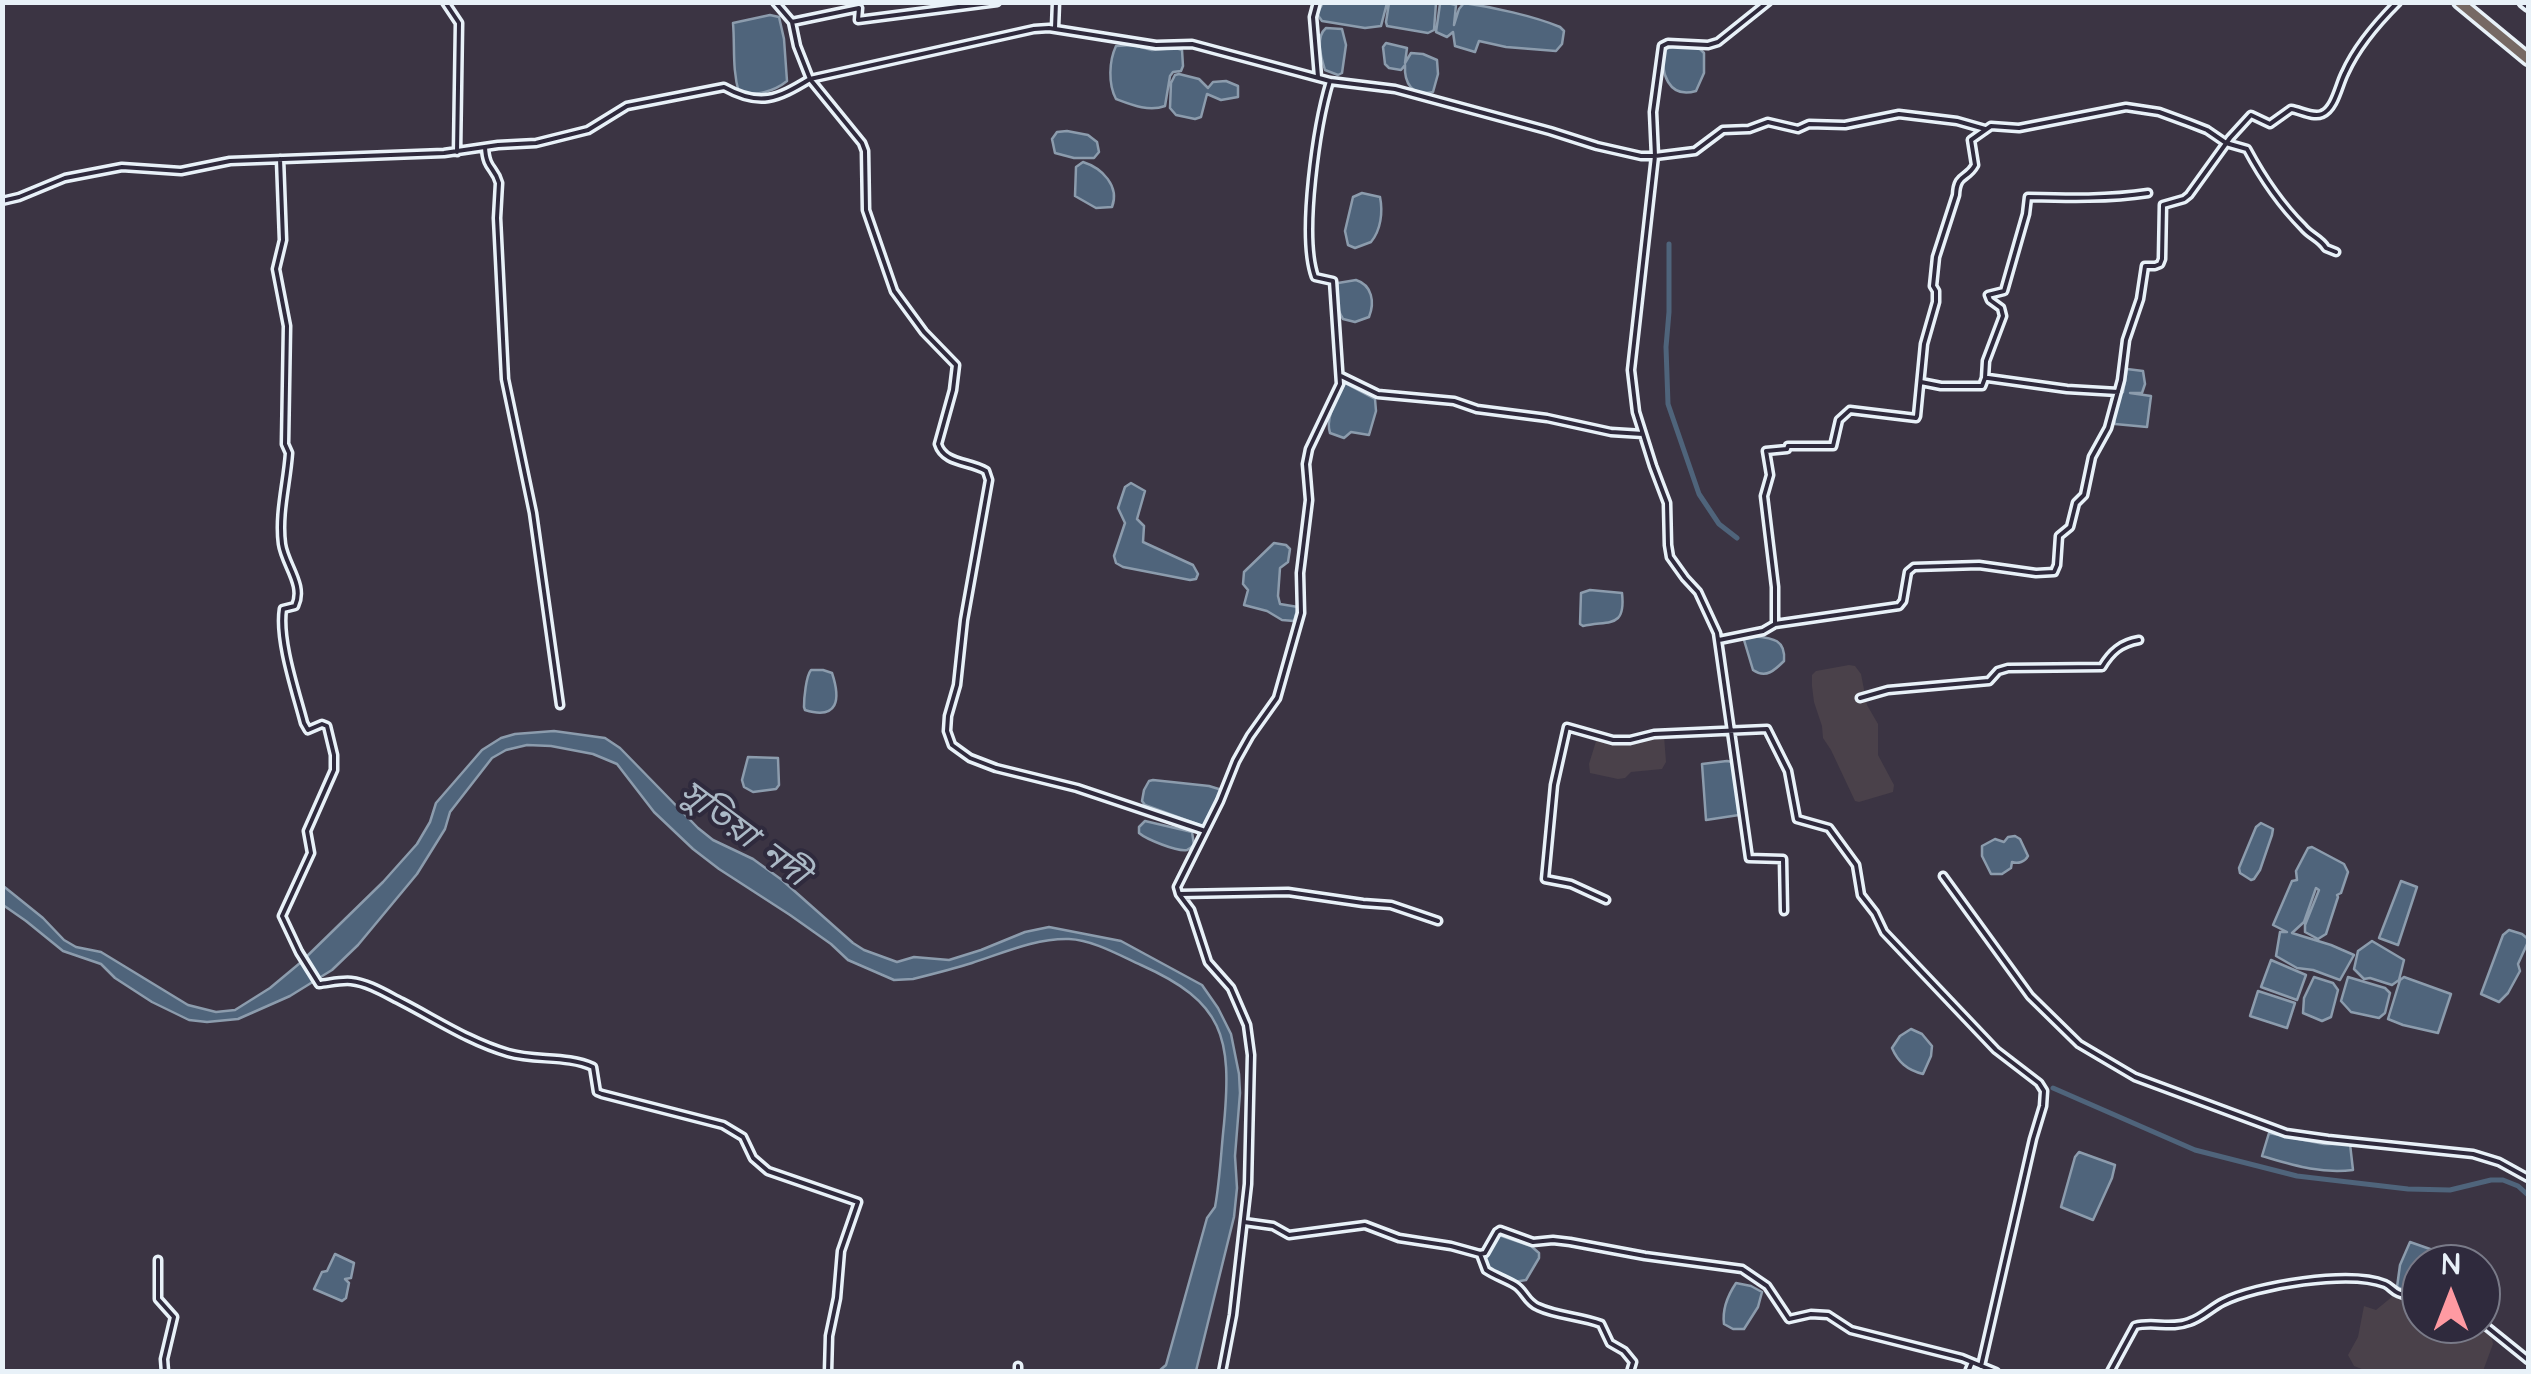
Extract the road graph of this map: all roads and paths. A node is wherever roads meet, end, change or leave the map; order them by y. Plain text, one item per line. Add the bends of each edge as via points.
1 (446, 2) edge
2 (775, 2) edge
3 (997, 2) edge
4 (1056, 2) edge
5 (1317, 2) edge
6 (1768, 2) edge
7 (2398, 2) edge
8 (2459, 2) edge
9 (792, 22) junction
10 (1054, 28) junction
11 (2528, 59) edge
12 (1318, 77) junction
13 (810, 80) junction
14 (1330, 80) junction
15 (1985, 129) junction
16 (2226, 143) junction
17 (484, 147) junction
18 (458, 152) junction
19 (1654, 156) junction
20 (280, 159) junction
21 (2148, 194) dead end
22 (2, 201) edge
23 (2336, 252) dead end
24 (1339, 376) junction
25 (1985, 378) junction
26 (1921, 382) junction
27 (2118, 392) junction
28 (1643, 434) junction
29 (1775, 624) junction
30 (1718, 640) junction
31 (2139, 640) dead end
32 (1860, 698) dead end
33 (560, 705) dead end
34 (1732, 732) junction
35 (1205, 831) junction
36 (1942, 876) dead end
37 (1179, 894) junction
38 (1606, 900) dead end
39 (1784, 912) dead end
40 (1438, 921) dead end
41 (2528, 1178) edge
42 (1244, 1222) junction
43 (1480, 1254) junction
44 (158, 1260) dead end
45 (2401, 1293) edge
46 (2501, 1338) edge
47 (2528, 1360) edge
48 (1972, 1362) junction
49 (1981, 1366) junction
50 (165, 1372) edge
51 (828, 1372) edge
52 (1222, 1372) edge
53 (1630, 1372) edge
54 (1968, 1372) edge
55 (1996, 1372) edge
56 (2110, 1372) edge

1 - 18 street via 458,24
2 - 9 street
3 - 9 street via 858,20 858,8
4 - 10 street
5 - 12 street
6 - 19 street via 1718,42 1662,46
7 - 16 street via 2353,56 2323,114 2291,109 2270,124 2251,114
8 - 11 highway
9 - 13 street
10 - 12 street via 1156,46 1192,44
10 - 13 street
12 - 14 street
13 - 17 street via 781,96 753,99 724,87 652,100 627,106 588,130
13 - 35 street via 862,143 866,210 894,290 956,365 938,450 980,466 989,480 948,716 952,744 996,768
14 - 19 street via 1395,89
14 - 24 street via 1310,209 1311,265 1316,277 1333,281
15 - 16 street via 2131,108 2189,122
15 - 19 street via 1899,114 1798,129 1768,122 1723,130 1694,151
15 - 26 street via 1971,140 1975,165 1956,185 1936,257 1936,302
16 - 23 street via 2247,150 2304,229
16 - 27 street via 2184,199 2162,208 2162,259 2145,266
17 - 18 street
17 - 33 street via 499,183 507,394
18 - 20 street
19 - 28 street via 1630,370
20 - 22 street via 182,171 105,170
20 - 51 street via 283,240 276,269 287,326 288,453 282,548 299,600 283,609 282,622 304,723 308,730 328,726 334,755 334,770 307,831 311,853 282,916 320,984 367,985 508,1053 588,1064 597,1092 736,1131 768,1171 858,1202 840,1251
21 - 25 street via 2028,197 2004,292 1988,295 2002,316
24 - 28 street via 1378,394
24 - 35 street via 1306,464 1300,613 1277,698 1236,762
25 - 26 street via 1982,386
25 - 27 street
26 - 29 street via 1916,418 1850,410 1839,420 1833,446 1766,451
27 - 29 street via 2084,495 2059,536 2054,572 1914,567 1899,606
28 - 30 street via 1668,502 1670,557 1698,592
29 - 30 street
30 - 34 street
31 - 32 street via 2113,651 2102,666 2008,668 1989,682
34 - 38 street via 1613,740 1567,727 1544,879
34 - 39 street via 1749,858 1783,859
34 - 49 street via 1768,730 1788,771 1796,818 1829,828 1856,865 1861,895 1884,932 2044,1091
35 - 37 street
36 - 41 street via 2030,996 2079,1044 2134,1077 2286,1133 2473,1154
37 - 40 street via 1288,892 1391,905
37 - 42 street via 1208,962 1231,988 1248,1024
42 - 43 street via 1289,1235 1365,1225
42 - 52 street
43 - 48 street via 1500,1230 1533,1242 1742,1269 1767,1286 1789,1318 1828,1315 1851,1330
43 - 53 street via 1486,1270 1523,1291 1527,1301 1601,1324 1610,1343 1633,1362
44 - 50 street via 158,1299 174,1316
45 - 56 street via 2383,1284 2316,1278 2275,1286 2223,1302 2187,1324 2136,1326
46 - 47 street
48 - 49 street
48 - 54 street
49 - 55 street

